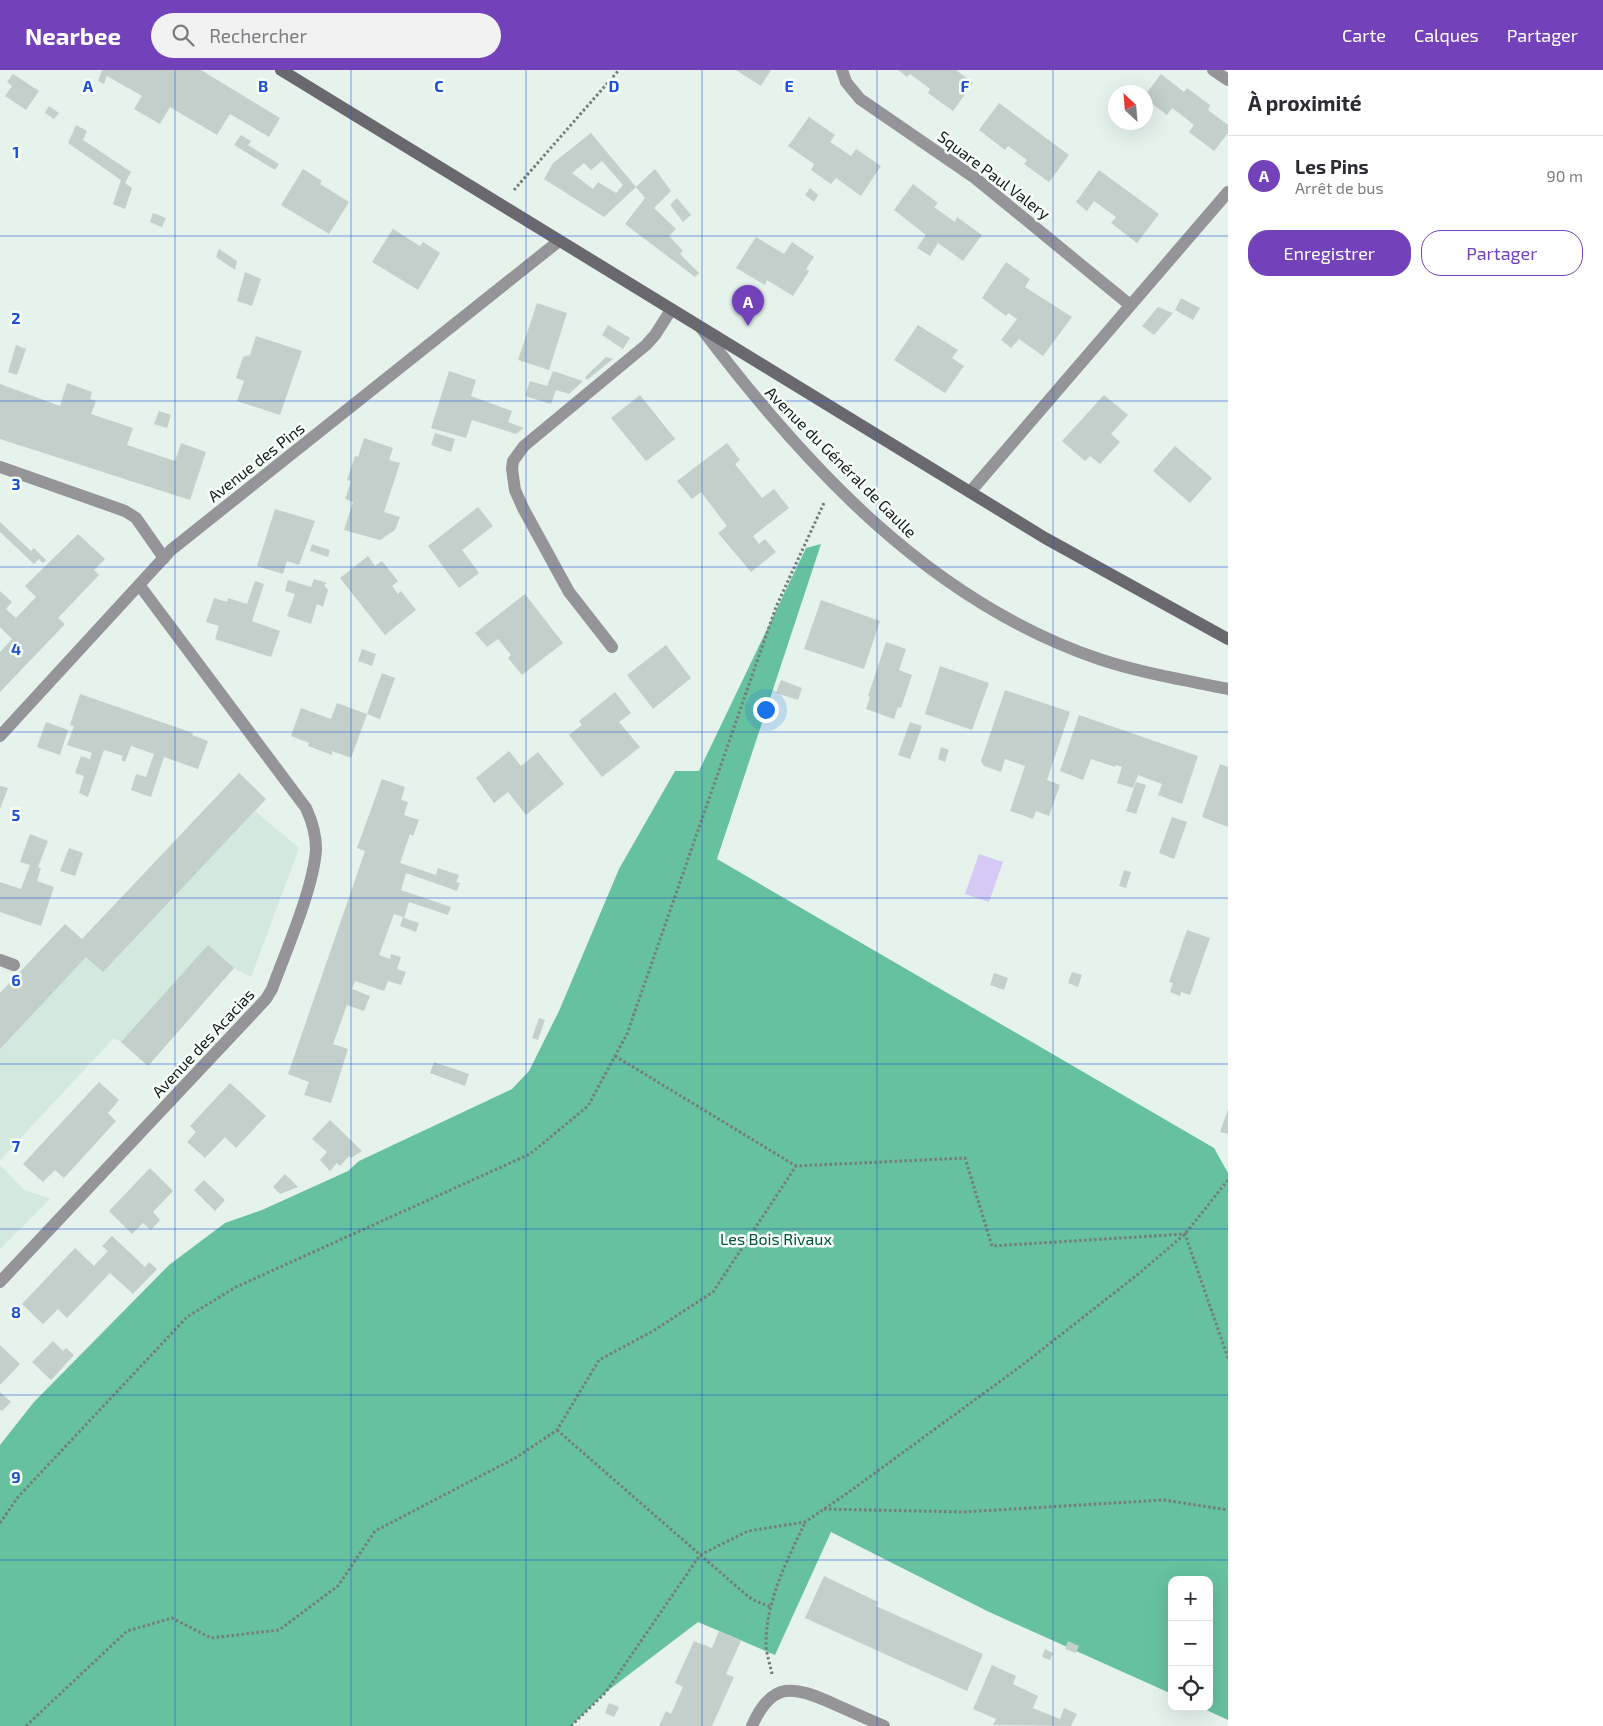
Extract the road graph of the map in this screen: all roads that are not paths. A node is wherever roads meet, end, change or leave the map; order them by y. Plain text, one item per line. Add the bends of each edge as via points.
1 (281, 70) edge
2 (842, 70) edge
3 (1213, 70) edge
4 (1228, 80) edge
5 (1228, 192) edge
6 (559, 241) junction
7 (1130, 305) junction
8 (671, 310) junction
9 (701, 328) junction
10 (0, 467) edge
11 (970, 492) junction
12 (164, 558) junction
13 (140, 586) junction
14 (1228, 639) edge
15 (612, 647) dead end
16 (1228, 689) edge
17 (0, 736) edge
18 (0, 960) edge
19 (14, 965) dead end
20 (0, 1282) edge
21 (752, 1726) edge
22 (884, 1726) edge

1 - 6 street
2 - 7 street, Square Paul Valery via 846,82 860,99 975,178
3 - 4 street
5 - 7 street
6 - 8 street
6 - 12 street, Avenue des Pins
7 - 11 street
8 - 9 street
8 - 15 street via 646,345 524,446 513,461 515,490 548,556 569,592
9 - 11 street
9 - 16 street, Avenue du Général de Gaulle via 748,390 834,482 909,554 953,586 1008,619 1099,659
10 - 12 street via 125,511 136,518
11 - 14 street
12 - 13 street, Avenue des Pins
13 - 17 street, Avenue des Pins
13 - 20 street, Avenue des Acacias via 306,808 315,833 314,864 266,999
18 - 19 street
21 - 22 street via 761,1707 776,1695 792,1690

